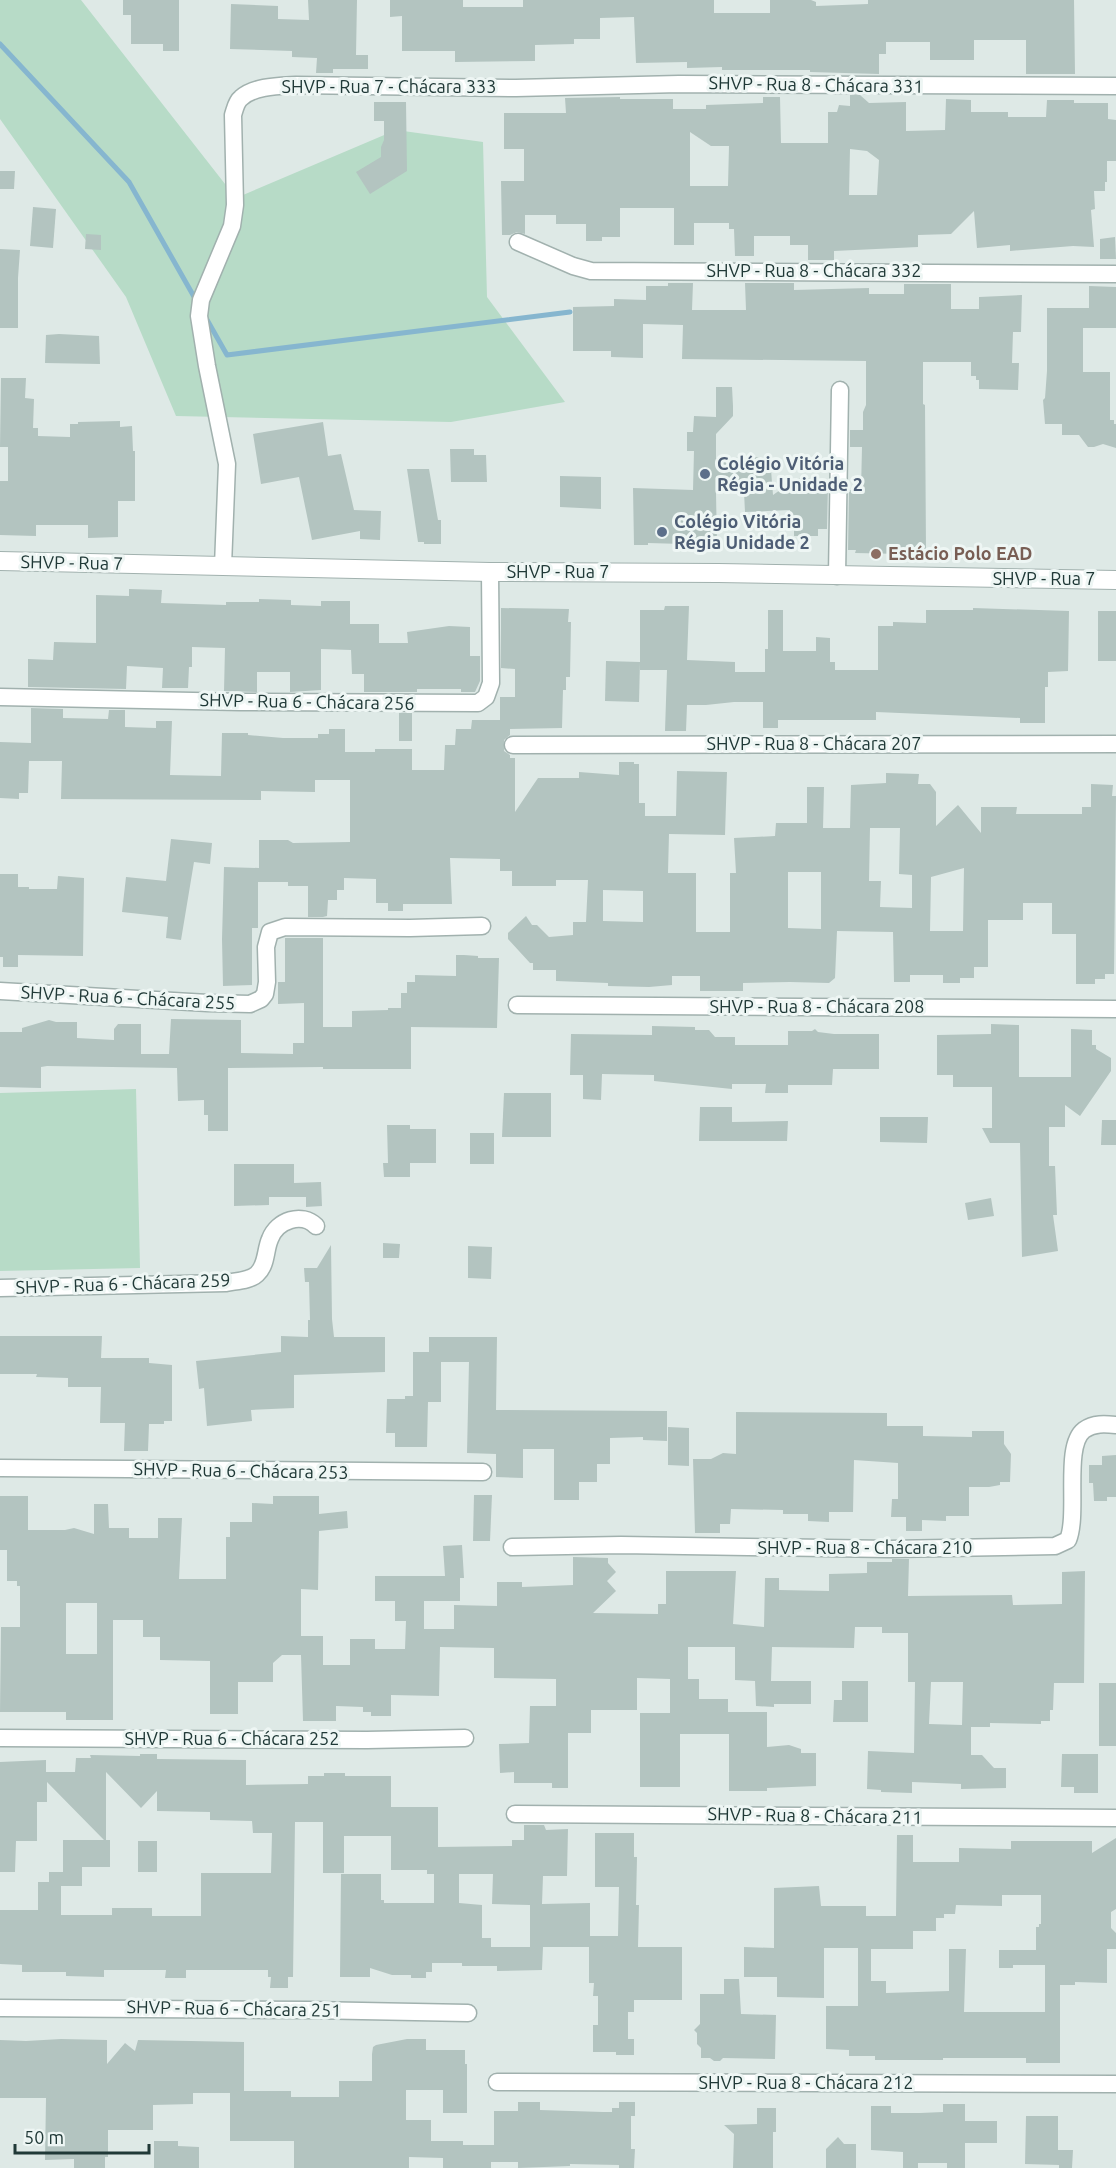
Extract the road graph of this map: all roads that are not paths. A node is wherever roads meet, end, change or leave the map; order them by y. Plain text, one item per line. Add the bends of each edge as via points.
1 (1116, 86) edge
2 (516, 88) joint
3 (518, 242) dead end
4 (1116, 273) edge
5 (840, 390) dead end
6 (0, 561) edge
7 (223, 566) junction
8 (490, 572) junction
9 (837, 576) junction
10 (1116, 580) edge
11 (0, 697) edge
12 (1116, 744) edge
13 (513, 745) dead end
14 (482, 926) dead end
15 (0, 991) edge
16 (517, 1005) dead end
17 (1116, 1010) edge
18 (316, 1226) dead end
19 (0, 1288) edge
20 (1116, 1425) edge
21 (0, 1468) edge
22 (483, 1472) dead end
23 (512, 1547) dead end
24 (0, 1738) edge
25 (465, 1738) dead end
26 (515, 1814) dead end
27 (1116, 1818) edge
28 (0, 2008) edge
29 (468, 2013) dead end
30 (496, 2082) dead end
31 (1116, 2084) edge

1 - 2 street, SHVP - Rua 8 - Chácara 331 via 679,84
2 - 7 street, SHVP - Rua 7 - Chácara 333 via 296,85 258,90 236,105 232,226 201,300 199,316 227,464
3 - 4 street, SHVP - Rua 8 - Chácara 332 via 591,271
5 - 9 street
6 - 7 street, SHVP - Rua 7
7 - 8 street, SHVP - Rua 7
8 - 9 street, SHVP - Rua 7
8 - 11 street, SHVP - Rua 6 - Chácara 256 via 491,683 486,697 478,703
9 - 10 street, SHVP - Rua 7
12 - 13 street, SHVP - Rua 8 - Chácara 207
14 - 15 street, SHVP - Rua 6 - Chácara 255 via 274,929 266,946 265,994 250,1004
16 - 17 street, SHVP - Rua 8 - Chácara 208
18 - 19 street, SHVP - Rua 6 - Chácara 259 via 303,1218 286,1222 270,1238 261,1270 248,1279 226,1283
20 - 23 street, SHVP - Rua 8 - Chácara 210 via 1093,1426 1078,1436 1072,1467 1071,1533 1068,1540 1055,1546 889,1550
21 - 22 street, SHVP - Rua 6 - Chácara 253
24 - 25 street, SHVP - Rua 6 - Chácara 252
26 - 27 street, SHVP - Rua 8 - Chácara 211
28 - 29 street, SHVP - Rua 6 - Chácara 251
30 - 31 street, SHVP - Rua 8 - Chácara 212

